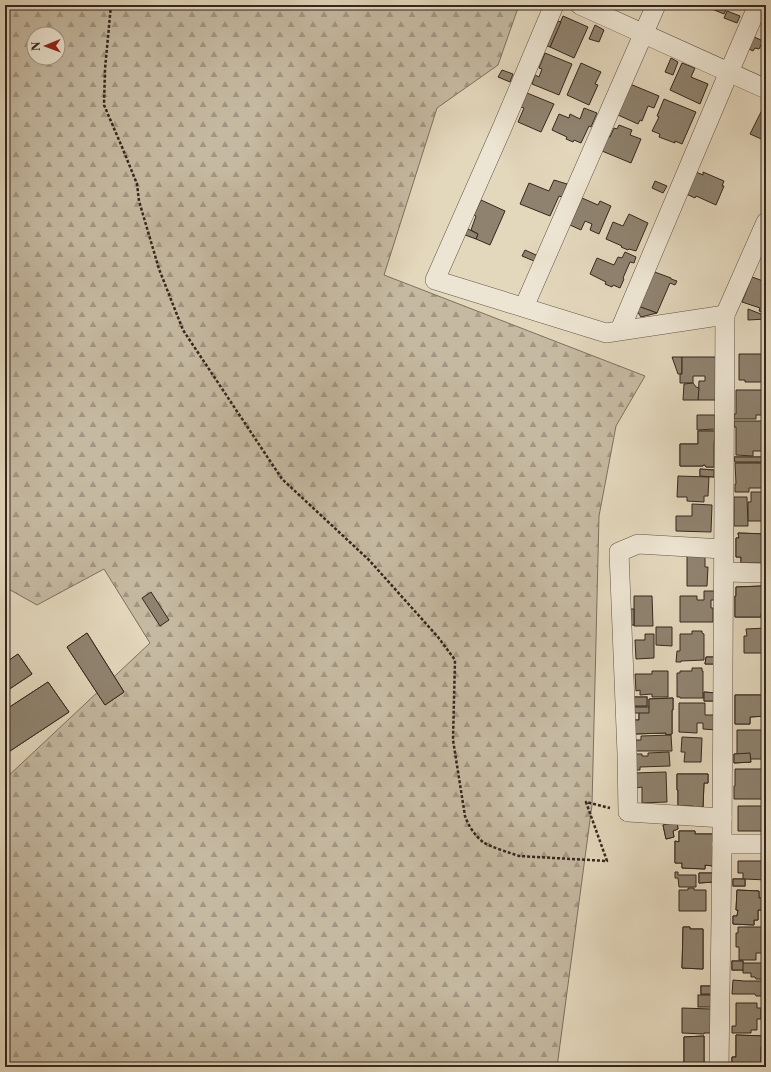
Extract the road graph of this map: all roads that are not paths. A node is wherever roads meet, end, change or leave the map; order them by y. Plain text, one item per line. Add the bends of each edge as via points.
1 (554, 5) edge
2 (580, 5) edge
3 (656, 5) edge
4 (758, 5) edge
5 (644, 34) junction
6 (729, 72) junction
7 (766, 89) edge
8 (766, 222) edge
9 (524, 307) junction
10 (725, 315) junction
11 (620, 330) junction
12 (724, 549) junction
13 (724, 572) junction
14 (766, 573) edge
15 (722, 818) junction
16 (722, 844) junction
17 (766, 844) edge
18 (719, 1067) edge

1 - 9 street via 435,280
2 - 5 street
3 - 5 street
4 - 6 street
5 - 6 street
5 - 9 street
6 - 7 street
6 - 11 street
8 - 10 street
9 - 11 street via 606,333
10 - 11 street
10 - 12 street
12 - 13 street
12 - 15 street via 638,544 619,552 628,812
13 - 14 street
13 - 15 street
15 - 16 street
16 - 17 street
16 - 18 street

